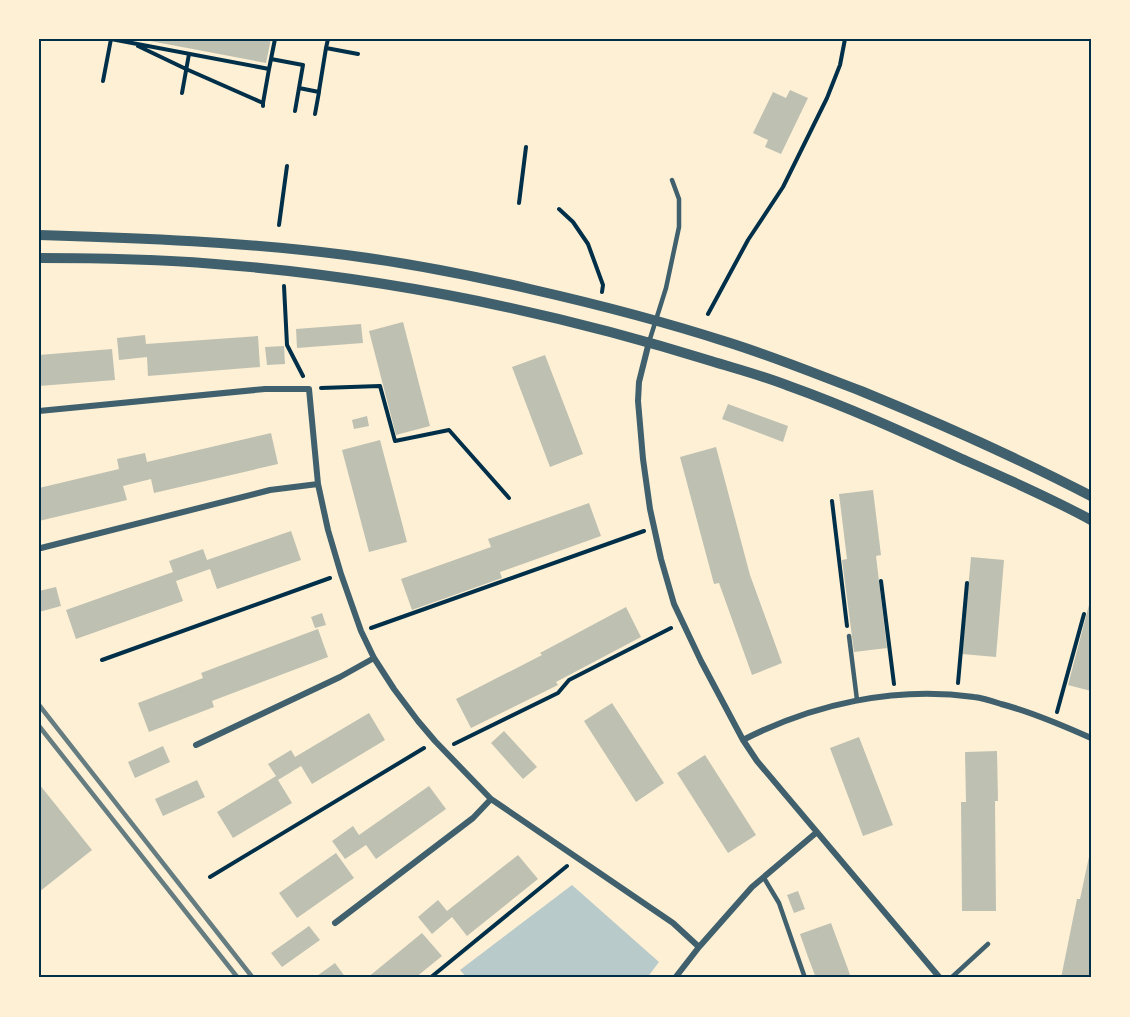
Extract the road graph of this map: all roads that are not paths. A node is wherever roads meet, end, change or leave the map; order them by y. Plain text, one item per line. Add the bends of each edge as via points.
1 (672, 180) dead end
2 (39, 235) edge
3 (39, 258) edge
4 (656, 322) junction
5 (649, 342) junction
6 (39, 411) edge
7 (318, 484) junction
8 (1091, 496) edge
9 (1091, 520) edge
10 (41, 548) dead end
11 (849, 636) road end
12 (374, 658) junction
13 (857, 700) junction
14 (1091, 738) edge
15 (743, 740) junction
16 (196, 745) dead end
17 (491, 798) junction
18 (817, 832) junction
19 (764, 878) junction
20 (335, 923) dead end
21 (988, 944) dead end
22 (699, 947) junction
23 (675, 978) edge
24 (805, 978) edge
25 (940, 978) edge
26 (951, 978) edge

1 - 4 lane via 680,200 679,227
2 - 4 street via 199,241 349,256 497,282
3 - 5 street via 284,270 496,304
4 - 5 lane
4 - 8 street via 838,382 938,423
5 - 9 street via 800,390 930,444
5 - 15 street via 638,401 653,528 674,604
6 - 7 street via 265,389 309,389
7 - 10 street via 270,490
7 - 12 street via 340,574
11 - 13 lane
12 - 16 street
12 - 17 street via 418,721
13 - 14 street via 926,693 976,697 1028,711
13 - 15 street via 788,720
15 - 18 street
17 - 20 street via 473,818
17 - 22 street via 673,923
18 - 19 street
18 - 25 street
19 - 22 street
19 - 24 lane via 779,903
21 - 26 lane
22 - 23 street

